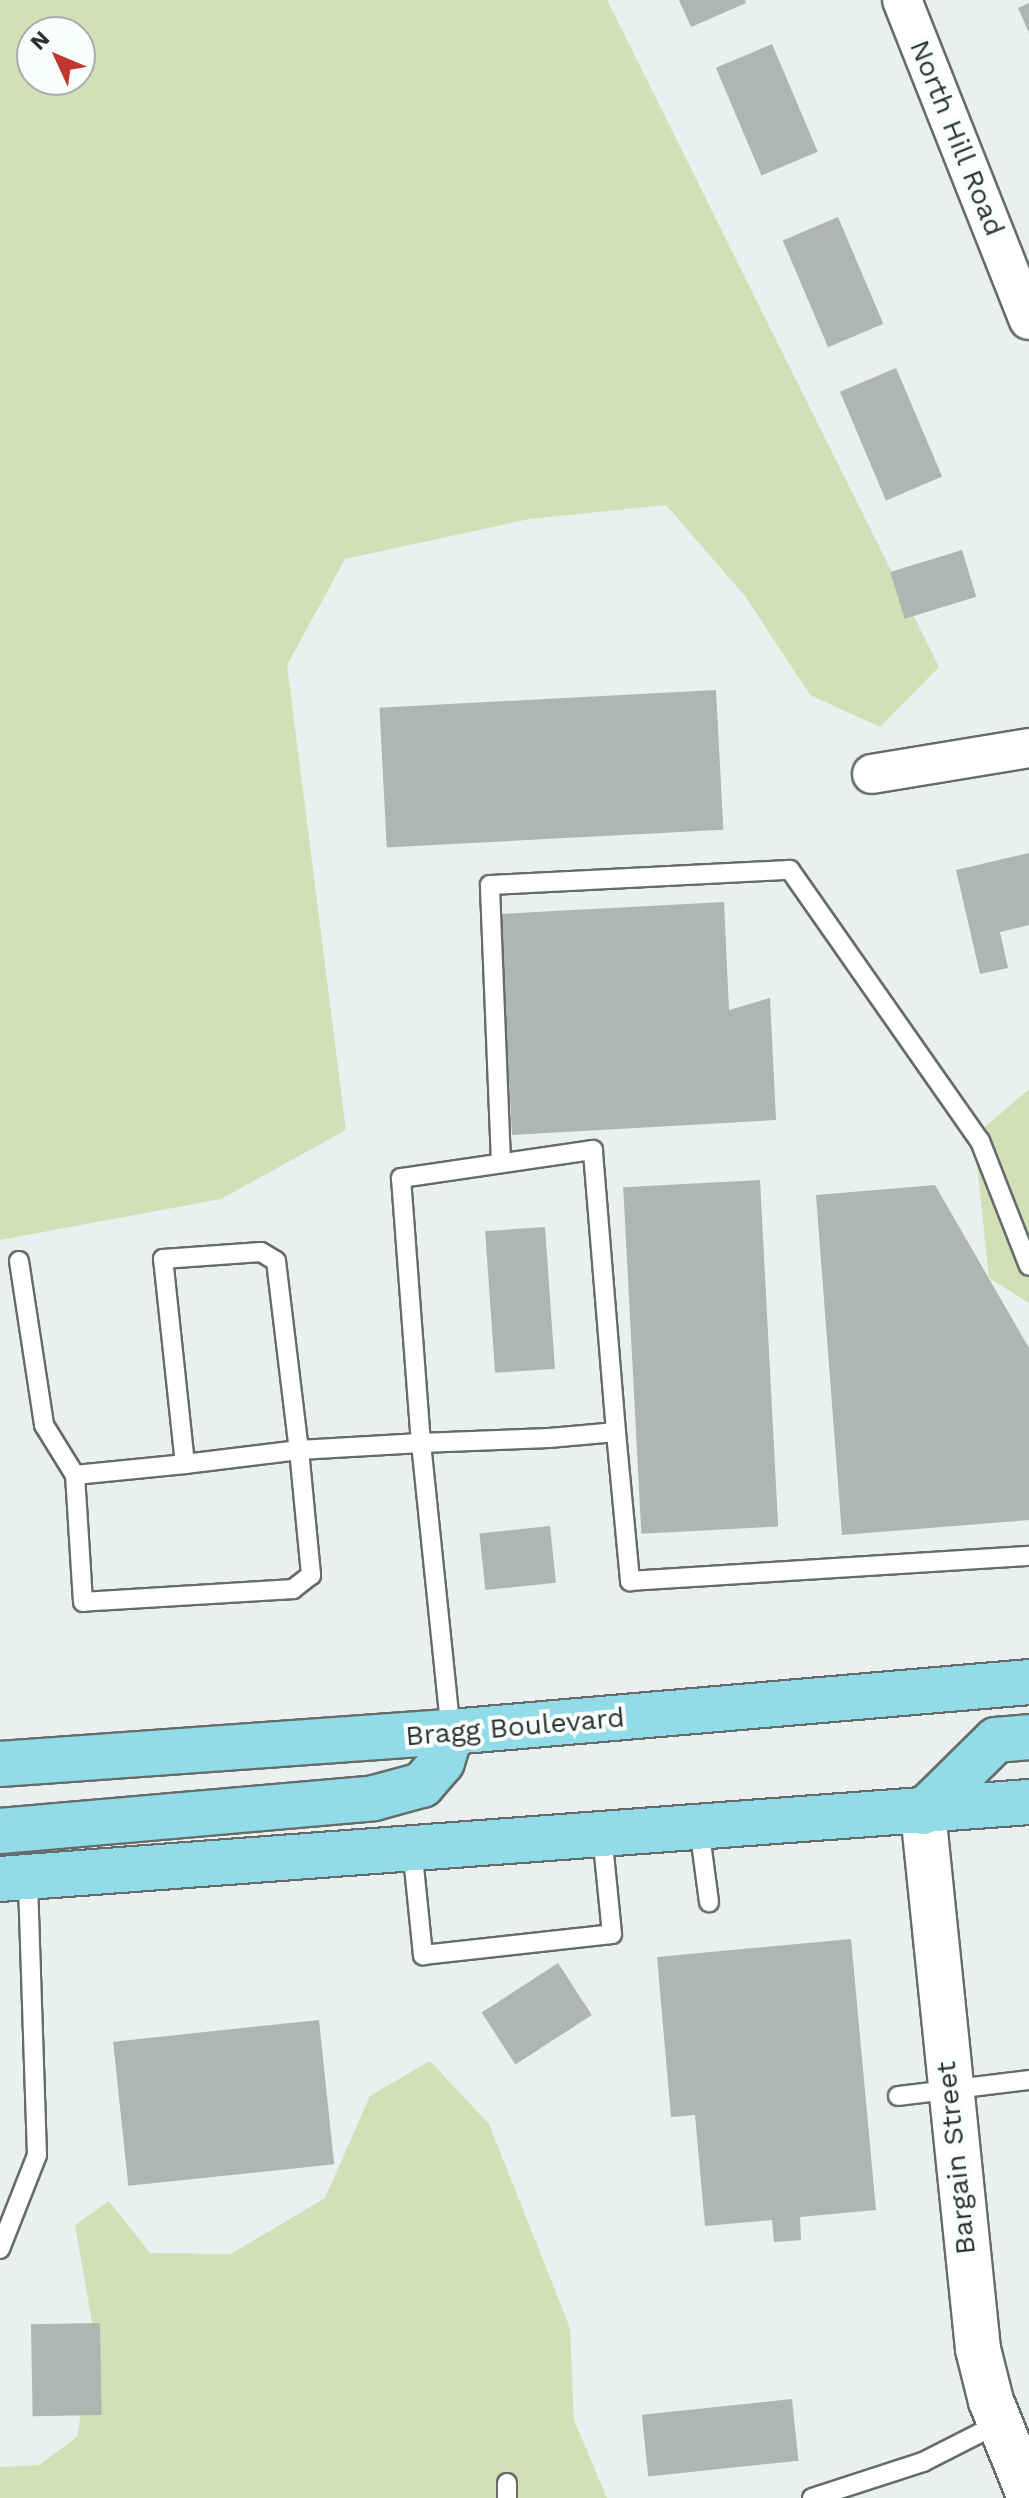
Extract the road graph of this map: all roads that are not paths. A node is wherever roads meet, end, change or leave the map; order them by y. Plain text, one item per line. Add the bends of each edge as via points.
1 (902, 0) edge
2 (1029, 320) edge
3 (1029, 748) edge
4 (872, 774) dead end
5 (501, 1162) junction
6 (19, 1261) dead end
7 (1029, 1266) edge
8 (616, 1432) junction
9 (421, 1443) junction
10 (299, 1450) junction
11 (185, 1464) junction
12 (75, 1475) junction
13 (1029, 1556) edge
14 (1029, 1682) edge
15 (451, 1732) junction
16 (1029, 1737) edge
17 (0, 1764) edge
18 (1029, 1802) edge
19 (923, 1812) junction
20 (699, 1827) junction
21 (0, 1831) edge
22 (602, 1834) junction
23 (412, 1847) junction
24 (14, 1878) edge
25 (709, 1902) dead end
26 (1029, 2080) edge
27 (948, 2091) junction
28 (898, 2096) dead end
29 (0, 2249) edge
30 (1000, 2423) junction
31 (1029, 2495) edge
32 (812, 2498) edge

1 - 2 street, North Hill Road
3 - 4 street
5 - 7 lane via 490,885 790,870 980,1141
5 - 8 lane via 593,1150
5 - 9 lane via 401,1178
6 - 12 lane via 44,1425
8 - 9 lane
8 - 13 lane via 630,1581
9 - 10 lane
9 - 15 lane
10 - 11 lane
10 - 11 lane via 276,1261 261,1252 163,1259
10 - 12 lane via 311,1575 293,1589 83,1602
11 - 12 lane
14 - 15 main road, Bragg Boulevard
15 - 17 main road, Bragg Boulevard
15 - 21 main road via 442,1762 422,1785 374,1798
16 - 19 main road via 996,1740
18 - 19 main road
19 - 20 main road
19 - 27 street, Bargain Street
20 - 22 main road
20 - 25 lane
22 - 23 main road
22 - 23 lane via 612,1934 423,1955
23 - 24 main road
24 - 29 lane via 37,2155
26 - 27 lane
27 - 28 lane
27 - 30 street, Bargain Street via 978,2349
30 - 31 street, Bargain Street
30 - 32 lane via 923,2462

